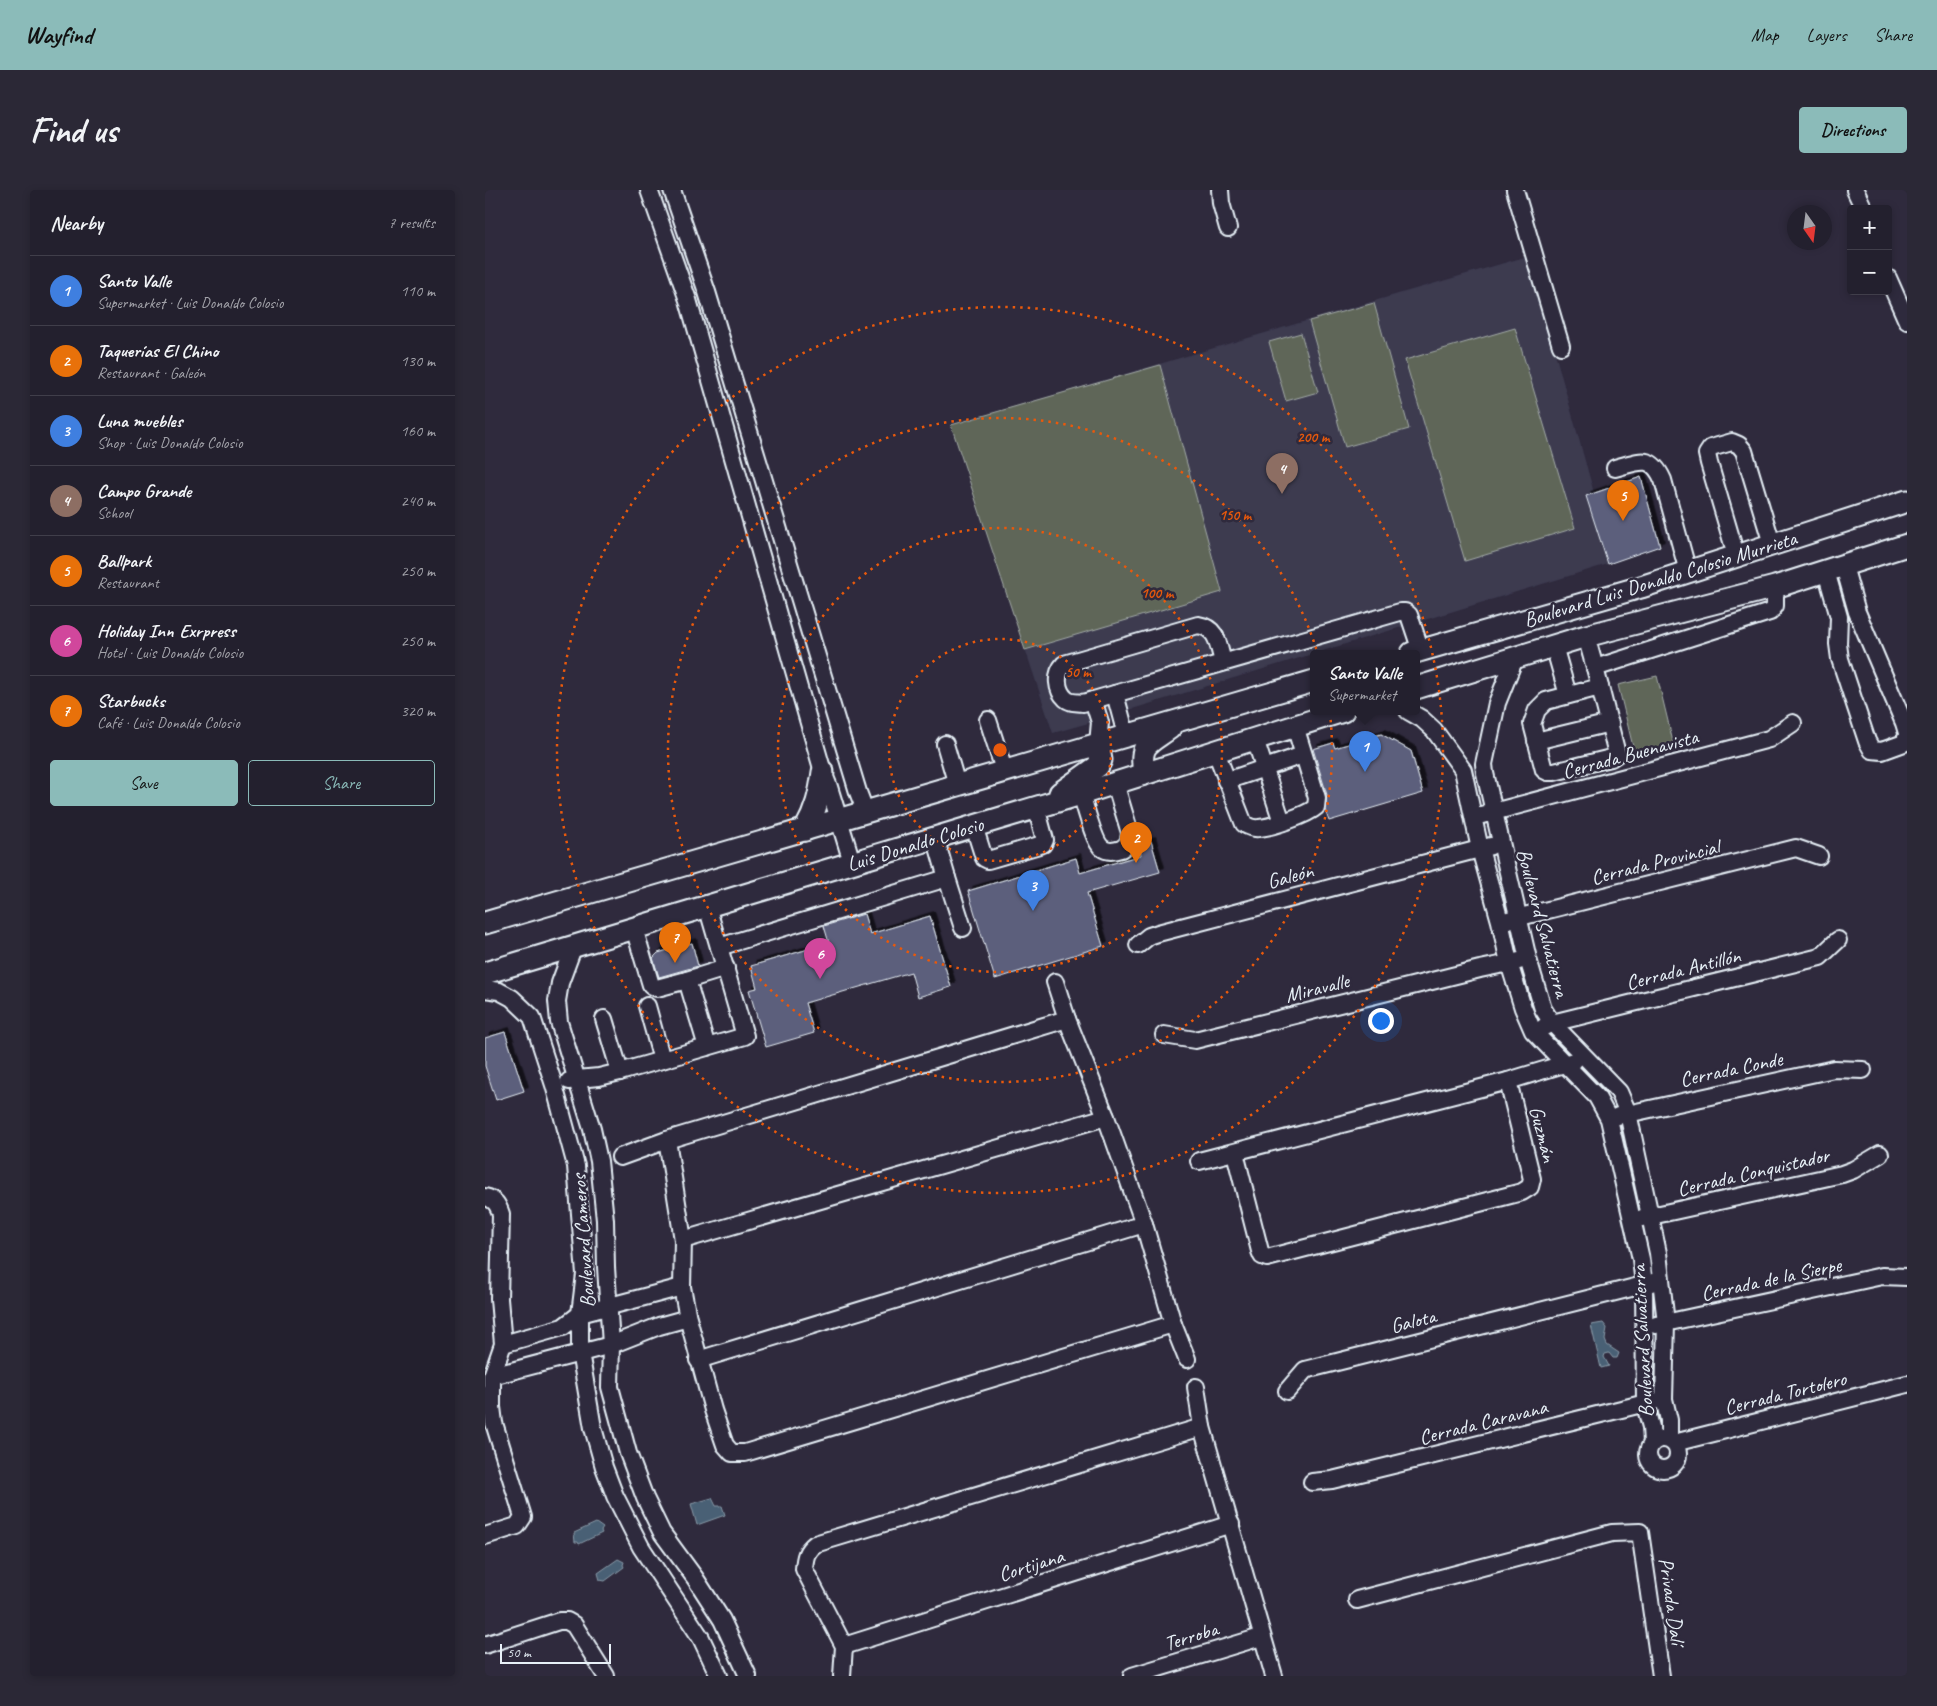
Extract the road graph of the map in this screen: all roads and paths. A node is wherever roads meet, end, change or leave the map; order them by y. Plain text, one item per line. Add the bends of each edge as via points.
1 (649, 190) edge
2 (672, 190) edge
3 (1220, 190) edge
4 (1515, 190) edge
5 (1855, 190) edge
6 (1862, 205) edge
7 (1228, 228) dead end
8 (1892, 287) edge
9 (707, 292) junction
10 (688, 300) junction
11 (1907, 321) edge
12 (1561, 346) dead end
13 (1615, 468) dead end
14 (1907, 502) edge
15 (1772, 544) junction
16 (1907, 546) edge
17 (785, 547) junction
18 (760, 554) junction
19 (1736, 555) junction
20 (1835, 568) junction
21 (1688, 572) junction
22 (1775, 587) junction
23 (1641, 588) junction
24 (1857, 612) junction
25 (1839, 617) junction
26 (1619, 628) junction
27 (1586, 636) junction
28 (1555, 646) junction
29 (1416, 650) edge
30 (1420, 651) edge
31 (1515, 658) junction
32 (1223, 662) junction
33 (1595, 668) junction
34 (1310, 683) edge
35 (1420, 687) edge
36 (1600, 687) junction
37 (1115, 694) junction
38 (1568, 695) junction
39 (1093, 700) junction
40 (1330, 715) edge
41 (1415, 715) edge
42 (1183, 719) junction
43 (988, 720) dead end
44 (1610, 723) junction
45 (1793, 723) dead end
46 (1295, 726) junction
47 (1126, 735) junction
48 (1907, 735) edge
49 (1255, 739) junction
50 (1536, 741) junction
51 (945, 744) dead end
52 (1098, 744) junction
53 (1216, 752) junction
54 (1303, 755) junction
55 (1484, 764) junction
56 (1264, 767) junction
57 (1004, 770) junction
58 (1463, 770) junction
59 (823, 772) junction
60 (1144, 774) junction
61 (1226, 781) junction
62 (1115, 783) junction
63 (957, 785) junction
64 (1081, 794) junction
65 (1045, 804) junction
66 (1493, 812) junction
67 (866, 813) junction
68 (1474, 817) junction
69 (840, 821) junction
70 (1282, 822) junction
71 (975, 826) junction
72 (805, 830) junction
73 (935, 837) junction
74 (1500, 843) junction
75 (1480, 849) junction
76 (1819, 856) dead end
77 (852, 862) junction
78 (947, 878) junction
79 (707, 906) junction
80 (1519, 918) junction
81 (1500, 922) junction
82 (485, 923) edge
83 (634, 928) junction
84 (963, 928) dead end
85 (1838, 940) dead end
86 (574, 945) junction
87 (1138, 945) dead end
88 (719, 947) junction
89 (1528, 959) junction
90 (1509, 963) junction
91 (726, 968) junction
92 (485, 972) edge
93 (687, 980) junction
94 (1055, 982) dead end
95 (485, 989) edge
96 (647, 1006) dead end
97 (604, 1019) dead end
98 (1067, 1019) junction
99 (1552, 1023) junction
100 (1533, 1031) junction
101 (1164, 1035) dead end
102 (707, 1047) junction
103 (1585, 1056) junction
104 (662, 1060) junction
105 (1567, 1065) junction
106 (1863, 1070) dead end
107 (620, 1072) junction
108 (577, 1079) junction
109 (1508, 1081) junction
110 (554, 1086) junction
111 (1628, 1114) junction
112 (1106, 1117) junction
113 (1609, 1119) junction
114 (667, 1140) junction
115 (1235, 1153) junction
116 (1880, 1154) dead end
117 (620, 1156) dead end
118 (599, 1161) junction
119 (1199, 1161) dead end
120 (576, 1166) junction
121 (485, 1196) edge
122 (1651, 1216) junction
123 (1631, 1219) junction
124 (1144, 1224) junction
125 (683, 1240) junction
126 (1907, 1276) edge
127 (1662, 1280) junction
128 (1644, 1284) junction
129 (682, 1287) junction
130 (492, 1301) edge
131 (609, 1307) junction
132 (580, 1314) junction
133 (688, 1318) junction
134 (1173, 1324) junction
135 (1666, 1324) junction
136 (1644, 1328) junction
137 (503, 1344) junction
138 (611, 1345) junction
139 (580, 1352) junction
140 (1187, 1359) dead end
141 (698, 1360) junction
142 (492, 1376) junction
143 (1907, 1384) edge
144 (1196, 1387) dead end
145 (1287, 1391) dead end
146 (1664, 1398) junction
147 (1645, 1404) junction
148 (490, 1424) edge
149 (1202, 1427) junction
150 (1671, 1441) junction
151 (1652, 1443) junction
152 (1312, 1482) dead end
153 (1231, 1524) junction
154 (662, 1533) junction
155 (485, 1536) edge
156 (641, 1547) junction
157 (1357, 1600) dead end
158 (1261, 1637) junction
159 (485, 1645) edge
160 (844, 1646) junction
161 (606, 1676) edge
162 (719, 1676) edge
163 (748, 1676) edge
164 (841, 1676) edge
165 (1132, 1676) edge
166 (1274, 1676) edge
167 (1661, 1676) edge

1 - 10 street
2 - 9 street
3 - 7 street
4 - 12 street
5 - 6 street
8 - 11 street
9 - 10 street
9 - 17 street
10 - 18 street
13 - 21 street via 1651,462 1658,469
14 - 15 main road, Boulevard Luis Donaldo Colosio Murrieta
15 - 19 main road, Boulevard Luis Donaldo Colosio Murrieta
15 - 19 street via 1744,451 1732,442 1720,445 1711,448 1707,454
16 - 20 main road, Boulevard Luis Donaldo Colosio Murrieta
17 - 18 street
17 - 67 street
18 - 59 street
19 - 21 main road, Boulevard Luis Donaldo Colosio Murrieta
20 - 22 main road, Boulevard Luis Donaldo Colosio Murrieta
20 - 24 street
20 - 25 street
21 - 23 main road, Boulevard Luis Donaldo Colosio Murrieta
22 - 26 main road, Boulevard Luis Donaldo Colosio Murrieta
22 - 33 street via 1775,606 1770,612
23 - 26 main road via 1621,606
23 - 30 main road, Boulevard Luis Donaldo Colosio Murrieta
24 - 25 street
24 - 48 street
25 - 48 street via 1840,659 1872,750 1882,751 1904,743
26 - 27 main road, Boulevard Luis Donaldo Colosio Murrieta
27 - 28 main road, Boulevard Luis Donaldo Colosio Murrieta
27 - 33 street
28 - 31 main road, Boulevard Luis Donaldo Colosio Murrieta
28 - 38 street
29 - 32 street via 1409,615 1400,612
31 - 35 main road, Boulevard Luis Donaldo Colosio Murrieta
31 - 55 street, Boulevard Salvatierra via 1497,703
32 - 37 street
32 - 39 street via 1214,633 1207,626 1198,625 1063,664 1057,678 1066,699 1083,703
33 - 36 street
34 - 42 main road, Luis Donaldo Colosio
36 - 38 street
36 - 44 street
37 - 39 street
37 - 47 street
38 - 50 street via 1546,701 1537,710 1532,724
39 - 52 street via 1100,722
40 - 46 main road, Luis Donaldo Colosio
41 - 58 street, Boulevard Salvatierra via 1434,730
42 - 47 main road, Luis Donaldo Colosio
42 - 60 main road via 1144,747 1141,755
43 - 57 street
44 - 50 street
44 - 50 street via 1617,754 1614,757 1554,772 1544,770
45 - 66 street, Cerrada Buenavista via 1769,739
46 - 49 main road, Luis Donaldo Colosio
46 - 54 street
47 - 52 main road, Luis Donaldo Colosio
49 - 53 main road, Luis Donaldo Colosio
49 - 56 street
51 - 63 street
52 - 57 main road, Luis Donaldo Colosio
52 - 65 main road via 1101,760 1098,766
53 - 60 main road, Luis Donaldo Colosio
53 - 61 street
54 - 56 street
54 - 70 street via 1317,798 1316,807 1309,813
55 - 58 street
55 - 66 street, Boulevard Salvatierra
56 - 61 street
56 - 70 street
57 - 63 main road, Luis Donaldo Colosio
58 - 68 street, Boulevard Salvatierra
59 - 69 street
59 - 72 main road via 819,801
60 - 62 main road, Luis Donaldo Colosio
61 - 70 street via 1243,824 1259,828
62 - 64 main road, Luis Donaldo Colosio
62 - 64 street via 1129,833 1129,841 1119,850 1108,851 1097,841
63 - 67 main road, Luis Donaldo Colosio
64 - 65 main road, Luis Donaldo Colosio
65 - 71 main road, Luis Donaldo Colosio
65 - 71 street via 1043,844 989,860 984,858
66 - 68 street, Cerrada Buenavista
66 - 74 street, Boulevard Salvatierra
67 - 69 main road, Luis Donaldo Colosio
68 - 75 street, Boulevard Salvatierra
69 - 72 main road, Luis Donaldo Colosio
69 - 77 street
71 - 73 main road, Luis Donaldo Colosio
72 - 82 main road, Luis Donaldo Colosio
73 - 77 main road, Luis Donaldo Colosio
73 - 78 street
74 - 75 street, Galeón
74 - 80 street, Boulevard Salvatierra
75 - 81 street, Boulevard Salvatierra
75 - 87 street, Galeón via 1158,933
76 - 80 street, Cerrada Provincial via 1796,848
77 - 79 main road, Luis Donaldo Colosio
78 - 84 street
78 - 88 street
79 - 83 main road, Luis Donaldo Colosio
79 - 88 street
80 - 81 street, Cerrada Provincial
80 - 89 street, Boulevard Salvatierra
81 - 90 street, Boulevard Salvatierra
83 - 86 main road, Luis Donaldo Colosio
83 - 93 street via 651,985 657,988
85 - 99 street, Cerrada Antillón via 1820,957
86 - 92 main road, Luis Donaldo Colosio
86 - 108 street, Boulevard Cameros via 557,1001 559,1022
88 - 91 street
89 - 90 street, Miravalle
89 - 99 street, Boulevard Salvatierra via 1543,1009
90 - 100 street, Boulevard Salvatierra
90 - 101 street, Miravalle via 1195,1040
91 - 93 street
91 - 102 street via 746,1034
93 - 102 street
94 - 98 street
95 - 110 street, Boulevard Cameros via 513,998 532,1017
96 - 104 street
97 - 107 street
98 - 112 street
98 - 114 street
99 - 100 street, Cerrada Antillón
99 - 103 street, Boulevard Salvatierra
100 - 105 street, Boulevard Salvatierra
102 - 104 street
103 - 105 street
103 - 111 street, Boulevard Salvatierra via 1619,1092
104 - 107 street
105 - 109 street
105 - 113 street, Boulevard Salvatierra via 1597,1097
106 - 111 street, Cerrada Conde via 1834,1069
107 - 108 street
108 - 110 street
108 - 118 street, Boulevard Cameros
109 - 115 street
109 - 115 street, Guzmán via 1532,1179 1530,1187 1523,1192 1267,1258 1260,1251
110 - 120 street, Boulevard Cameros
111 - 113 street, Cerrada Conde
111 - 122 street, Boulevard Salvatierra
112 - 124 street
112 - 125 street
113 - 123 street, Boulevard Salvatierra
114 - 117 street
114 - 125 street
115 - 119 street
116 - 122 street, Cerrada Conquistador via 1842,1174
118 - 120 street
118 - 131 street, Boulevard Cameros
120 - 132 street, Boulevard Cameros via 585,1274
121 - 130 street via 498,1205 501,1214
122 - 123 street, Cerrada Conquistador
122 - 127 street, Boulevard Salvatierra
123 - 128 street, Boulevard Salvatierra
124 - 134 street
124 - 141 street
125 - 129 street
126 - 135 street, Cerrada de la Sierpe via 1882,1276
127 - 128 street, Galota
127 - 135 street, Boulevard Salvatierra
128 - 136 street, Boulevard Salvatierra
128 - 145 street, Galota via 1305,1370
129 - 131 street
129 - 133 street
130 - 137 street
131 - 132 street
131 - 138 street, Boulevard Cameros
132 - 137 street via 563,1327
132 - 139 street, Boulevard Cameros
133 - 138 street
133 - 141 street
134 - 140 street
134 - 141 street via 745,1453 732,1454 725,1444
135 - 136 street, Cerrada de la Sierpe
135 - 146 street, Boulevard Salvatierra
136 - 147 street, Boulevard Salvatierra
137 - 142 street
138 - 139 street
138 - 154 street, Boulevard Cameros via 610,1387 628,1453
139 - 142 street
139 - 156 street, Boulevard Cameros via 593,1428 604,1468
142 - 148 street
143 - 150 street, Cerrada Tortolero
144 - 149 street
146 - 147 street, Cerrada Caravana
146 - 150 street, Boulevard Salvatierra
147 - 151 street, Boulevard Salvatierra
147 - 152 street, Cerrada Caravana via 1332,1480
148 - 155 street via 523,1517 517,1526
149 - 153 street
149 - 160 street via 815,1544 808,1549 804,1569
150 - 151 street via 1657,1439
150 - 151 street via 1679,1454 1678,1459 1663,1469 1649,1460 1647,1454
153 - 158 street
153 - 160 street, Cortijana
154 - 156 street
154 - 163 street, Boulevard Cameros via 721,1620
156 - 162 street, Boulevard Cameros via 701,1638
157 - 167 street, Privada Dalí via 1612,1533 1640,1532
158 - 165 street, Terroba
158 - 166 street
159 - 161 street via 567,1621 574,1625
160 - 164 street

